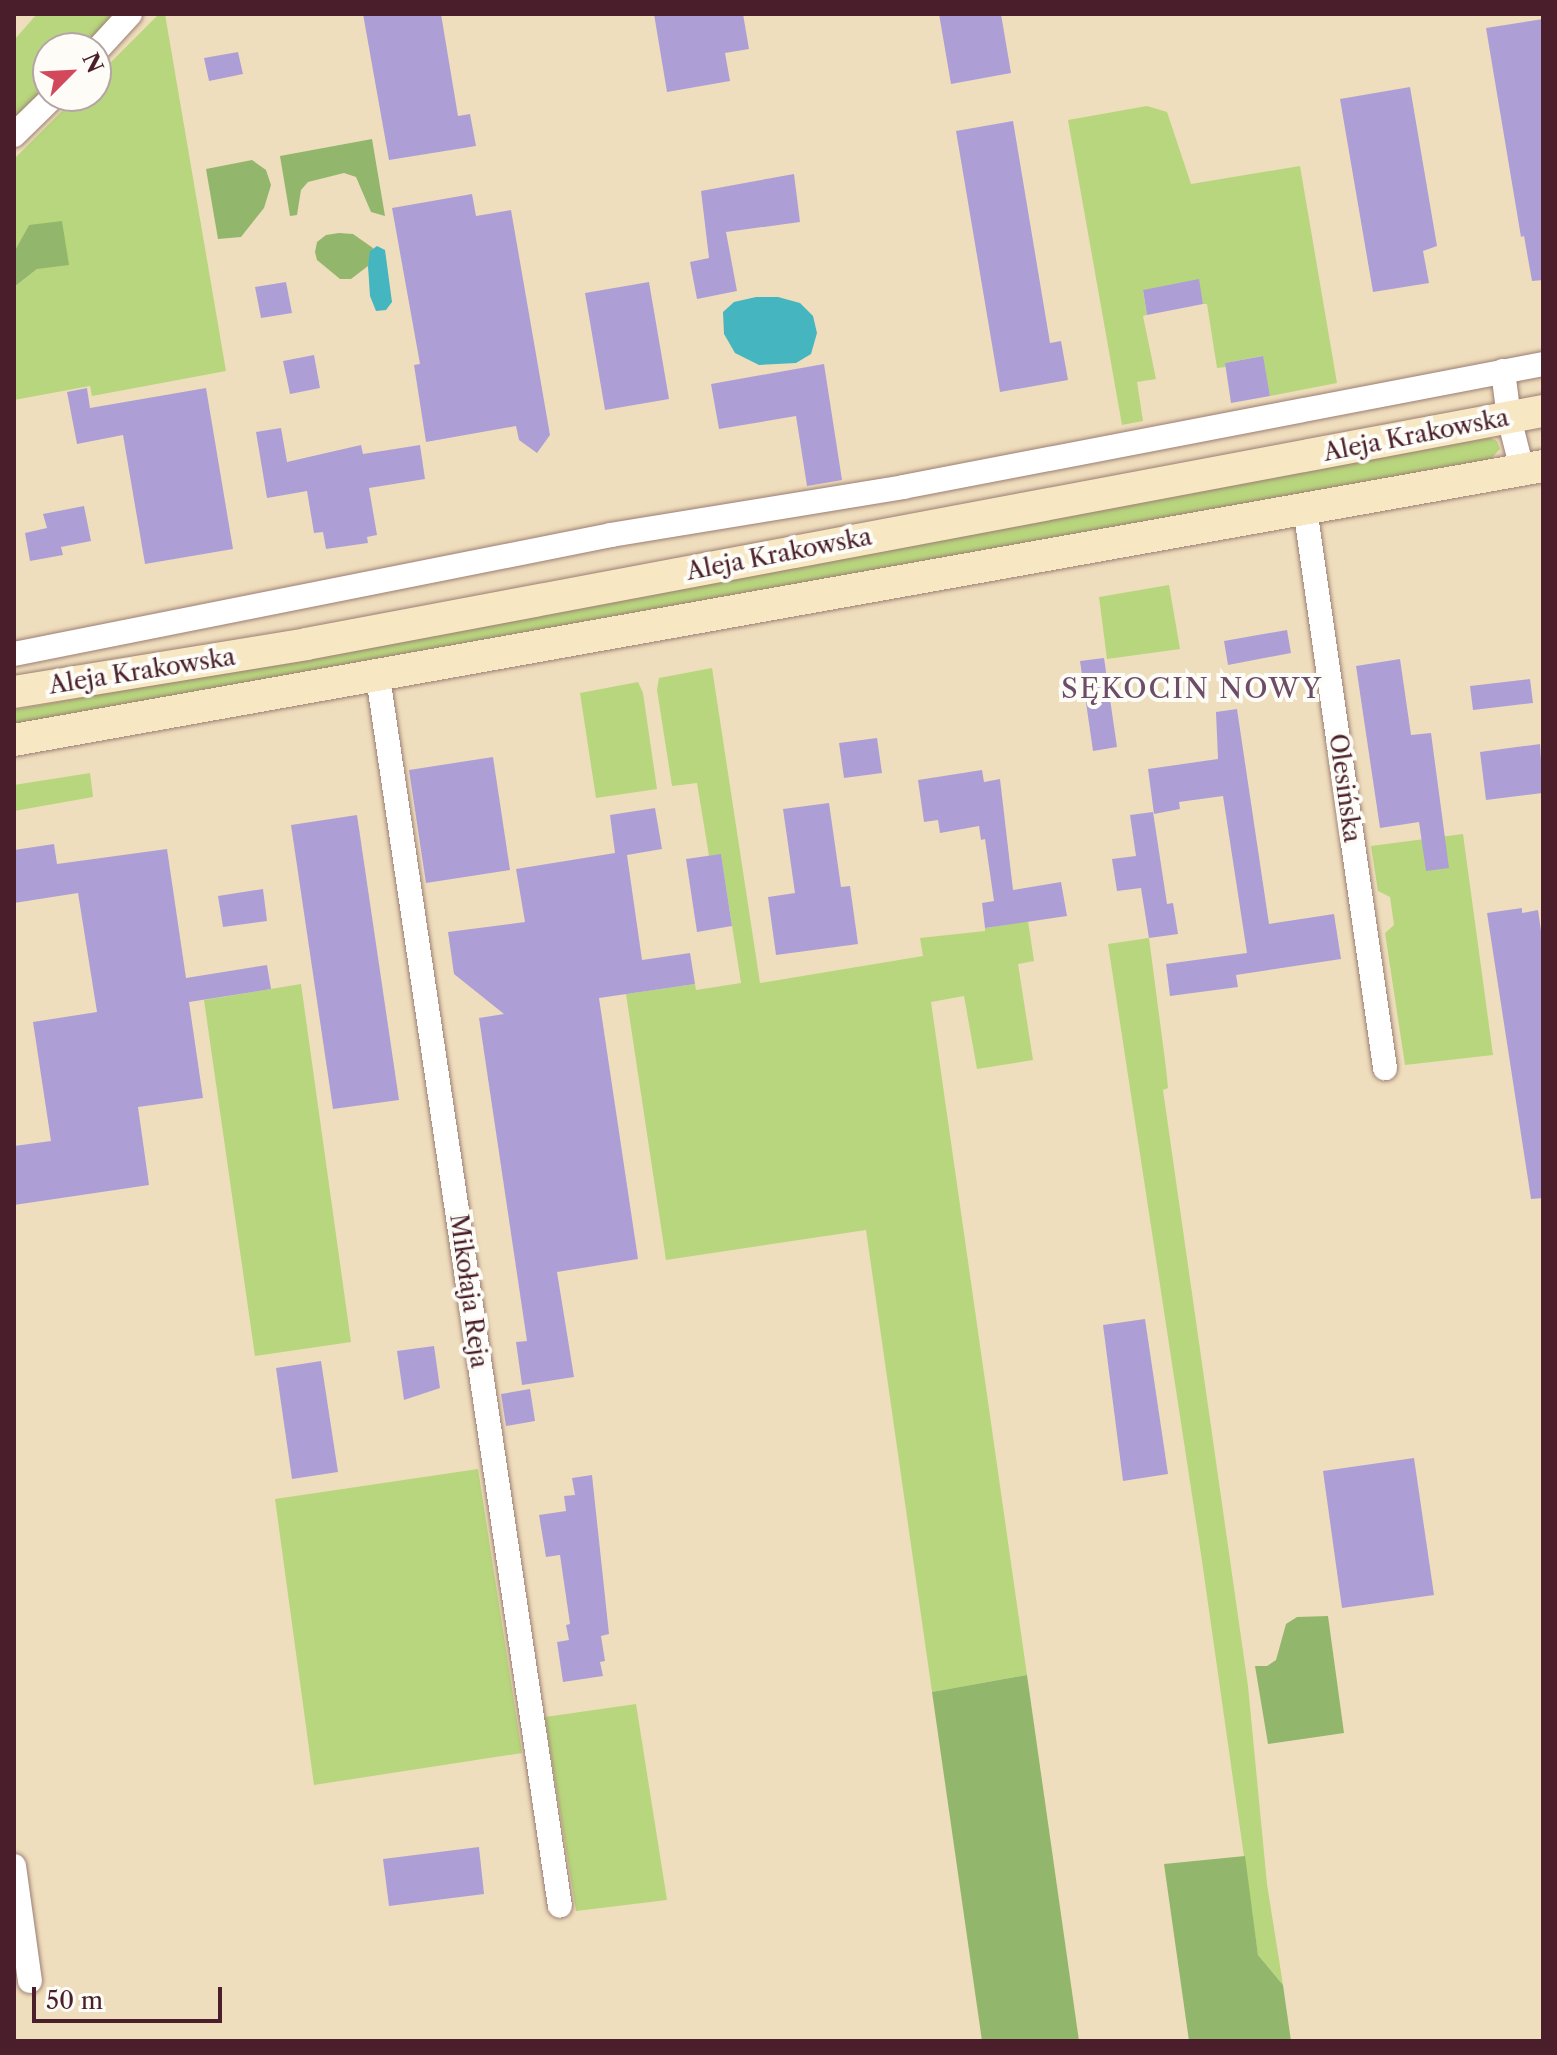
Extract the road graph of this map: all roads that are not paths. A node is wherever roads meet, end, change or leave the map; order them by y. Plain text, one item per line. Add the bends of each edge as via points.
1 (130, 14) edge
2 (112, 34) edge
3 (38, 112) edge
4 (14, 135) edge
5 (1543, 364) edge
6 (1503, 371) junction
7 (1543, 411) edge
8 (1509, 418) junction
9 (1533, 468) edge
10 (1305, 508) junction
11 (14, 654) edge
12 (378, 677) junction
13 (14, 692) edge
14 (14, 740) edge
15 (1385, 1068) dead end
16 (14, 1866) edge
17 (560, 1906) dead end
18 (30, 1981) dead end

1 - 2 street
3 - 4 street
5 - 6 street
6 - 8 street
6 - 11 street via 903,487 611,535
7 - 8 main road, Aleja Krakowska
8 - 9 street
8 - 13 main road, Aleja Krakowska via 321,641
9 - 10 main road, Aleja Krakowska
10 - 12 main road, Aleja Krakowska
10 - 15 street, Olesińska
12 - 14 main road, Aleja Krakowska
12 - 17 street, Mikołaja Reja
16 - 18 street

